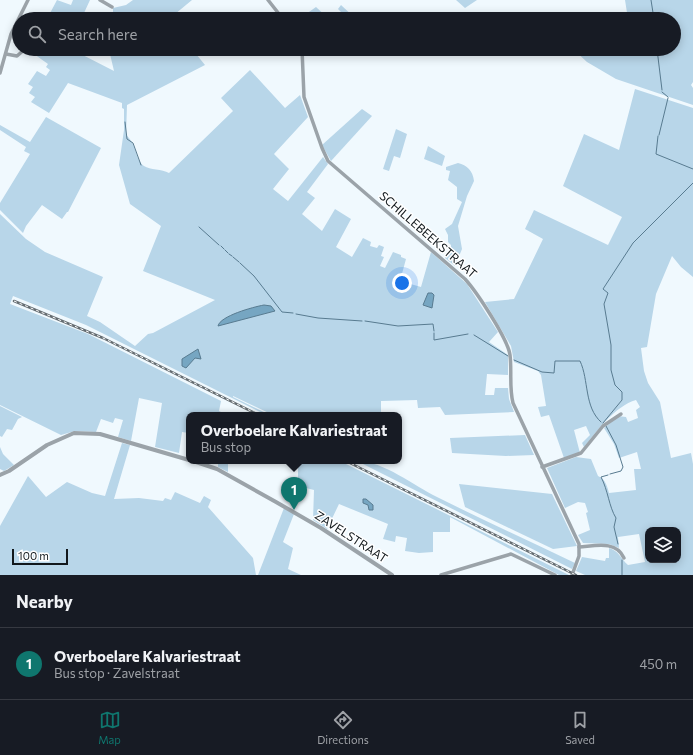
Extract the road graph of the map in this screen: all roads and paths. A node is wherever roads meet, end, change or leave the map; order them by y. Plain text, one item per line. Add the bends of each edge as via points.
1 (28, 0) edge
2 (100, 0) edge
3 (268, 0) edge
4 (112, 7) dead end
5 (22, 12) edge
6 (277, 12) edge
7 (12, 32) edge
8 (6, 54) junction
9 (12, 55) edge
10 (302, 56) edge
11 (0, 73) edge
12 (621, 414) dead end
13 (186, 459) edge
14 (202, 464) edge
15 (542, 467) junction
16 (0, 475) edge
17 (579, 547) junction
18 (624, 558) dead end
19 (392, 575) edge
20 (442, 575) edge
21 (555, 575) edge
22 (572, 575) edge

1 - 5 street
2 - 4 street
3 - 6 street
7 - 8 street
8 - 9 street
8 - 11 street
10 - 15 street, SCHILLEBEEKSTRAAT via 304,97 326,156 333,166 465,279 475,290 510,350 512,404
12 - 15 street via 603,426 581,453
13 - 16 street via 100,434 74,433 46,445
14 - 19 street, ZAVELSTRAAT via 216,469 321,528
15 - 17 street, SCHILLEBEEKSTRAAT
17 - 18 street via 609,546 621,552
17 - 22 street via 579,556
20 - 21 street via 511,554

